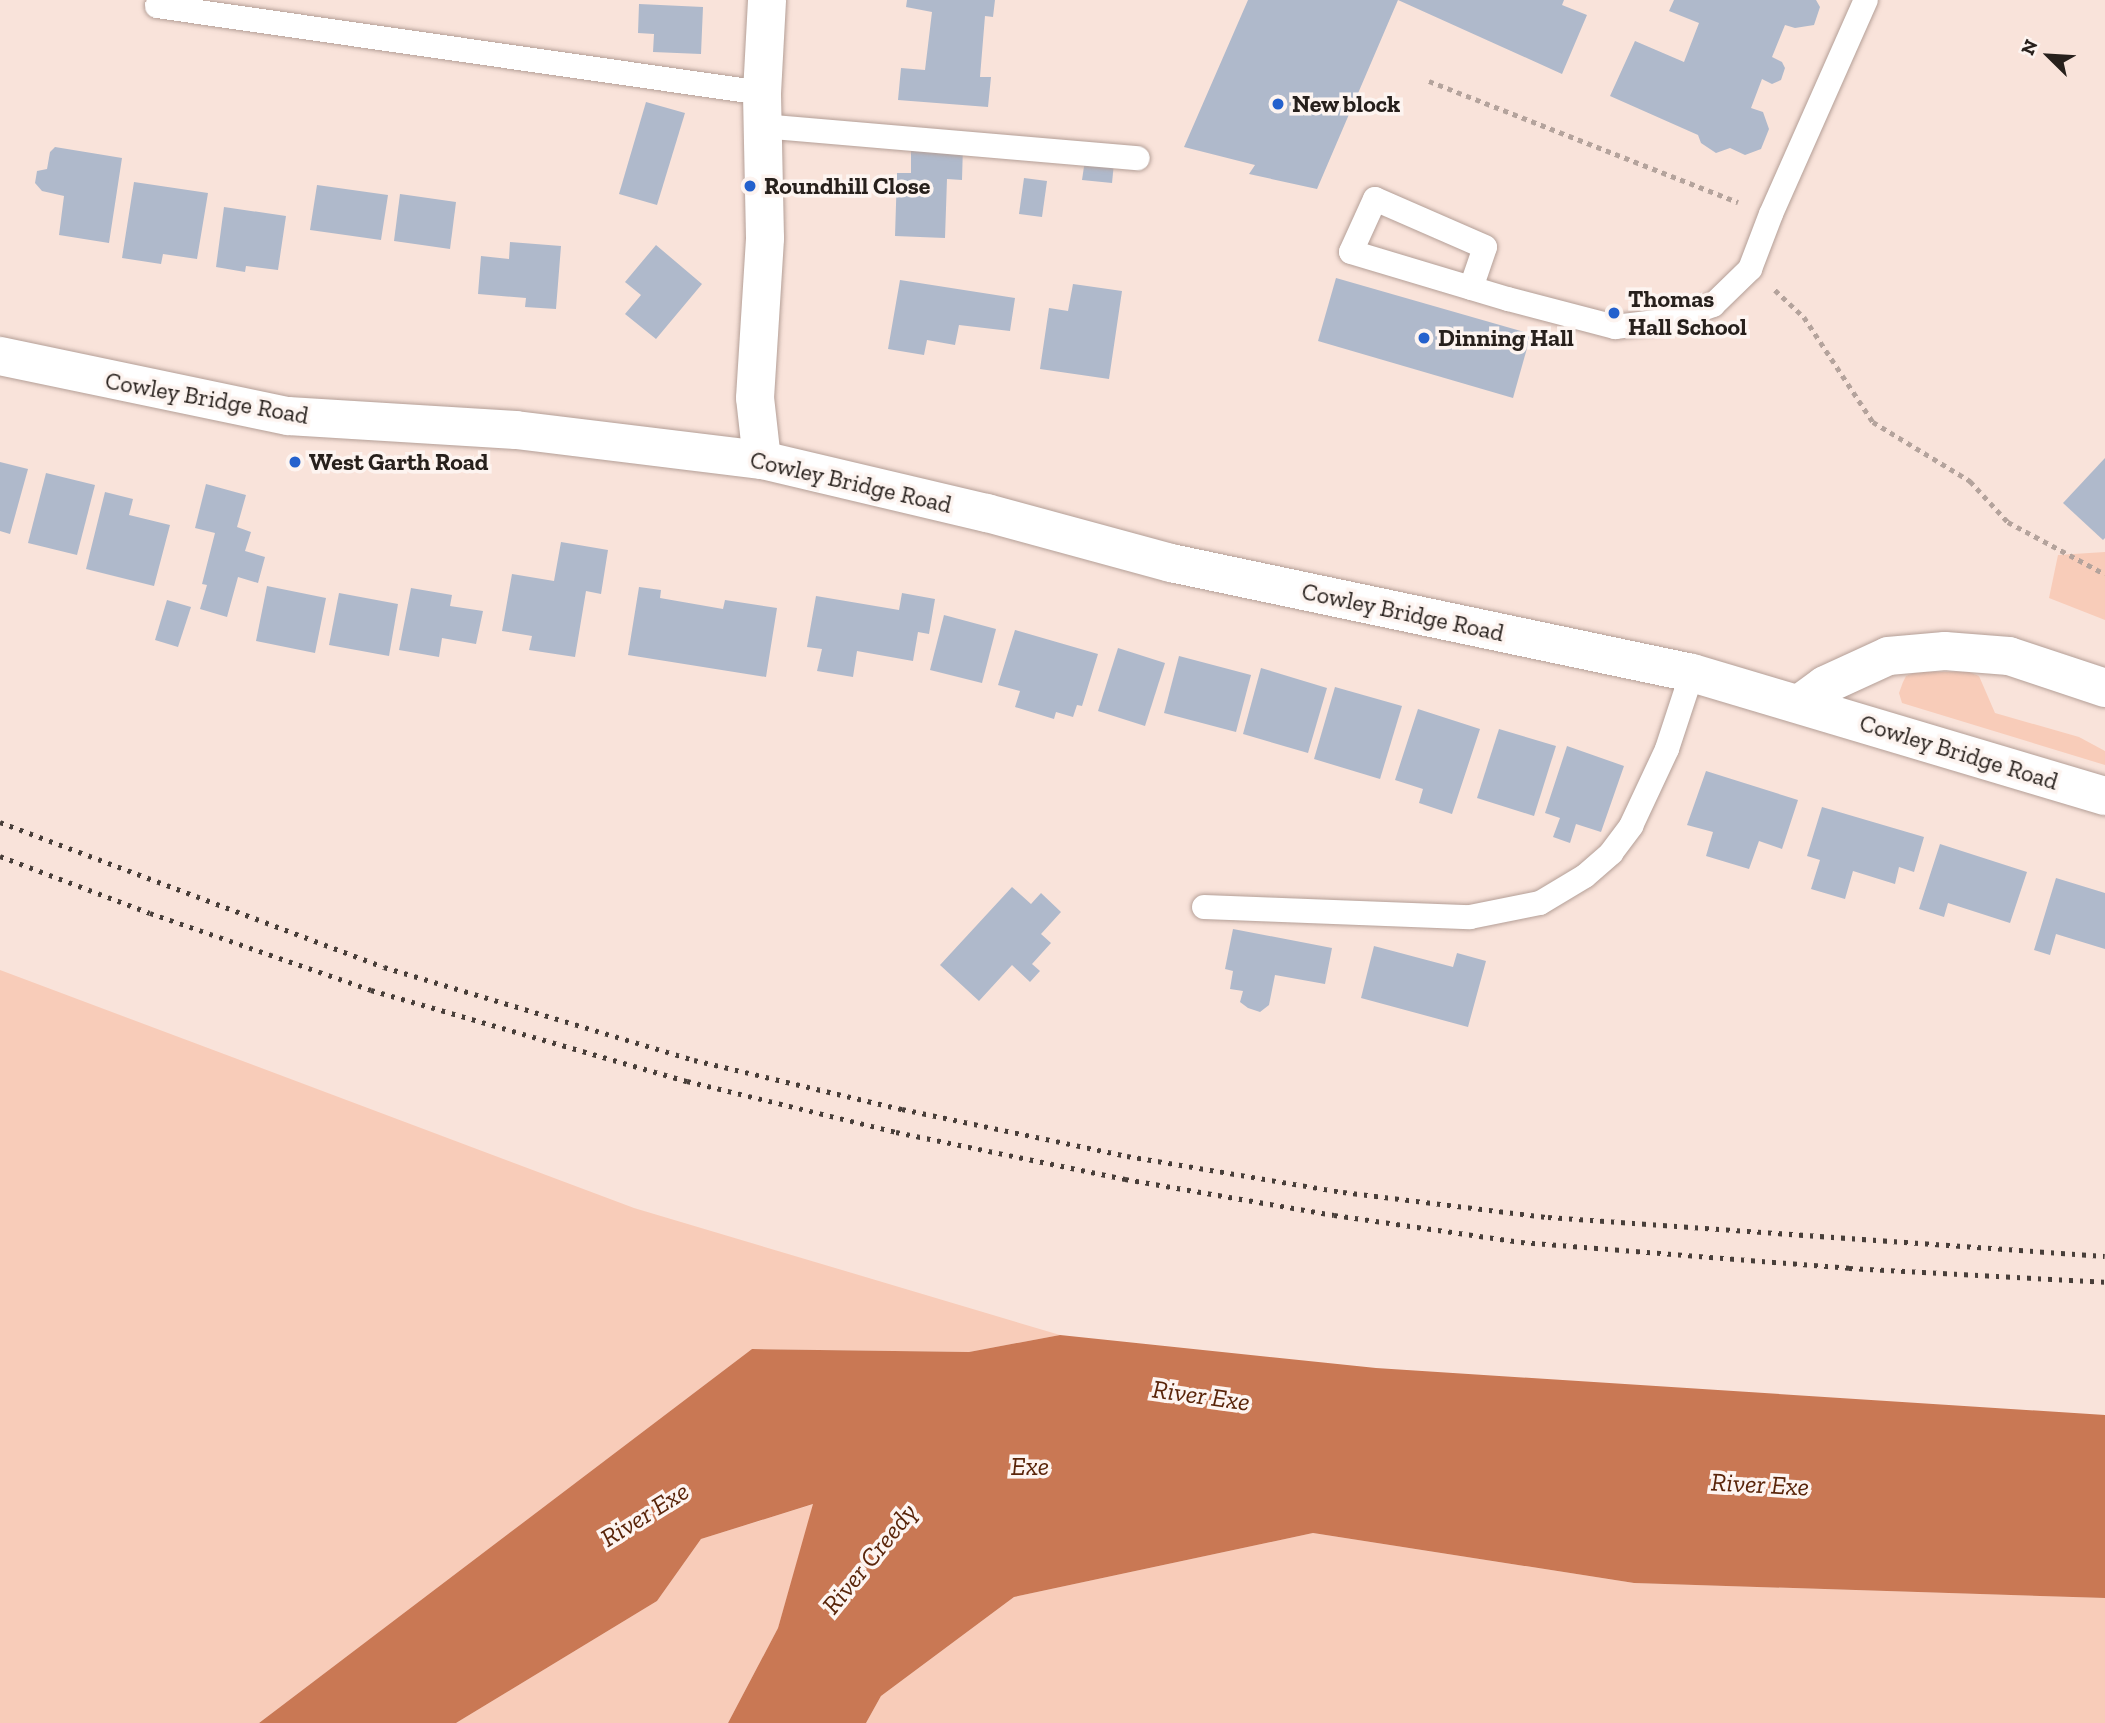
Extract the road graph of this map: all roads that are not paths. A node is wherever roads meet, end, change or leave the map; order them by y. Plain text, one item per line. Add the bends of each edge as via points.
1 (768, 0) edge
2 (1866, 0) edge
3 (157, 6) dead end
4 (762, 109) junction
5 (1138, 158) dead end
6 (1471, 288) junction
7 (0, 356) edge
8 (762, 460) junction
9 (1692, 673) junction
10 (2105, 688) edge
11 (1799, 704) junction
12 (2105, 796) edge
13 (1204, 906) dead end

1 - 4 main road
2 - 6 lane via 1750,269 1713,304 1671,320 1615,327
3 - 4 lane
4 - 5 lane
4 - 8 main road via 765,238 755,398
6 - 6 lane via 1485,247 1375,199 1351,252
7 - 8 main road, Cowley Bridge Road via 288,416 516,430
8 - 9 main road, Cowley Bridge Road via 987,513 1171,563
9 - 11 main road, Cowley Bridge Road
9 - 13 lane via 1667,749 1631,827 1585,876 1540,903 1470,917
10 - 11 main road via 2009,656 1945,651 1888,656 1825,685
11 - 12 main road, Cowley Bridge Road

